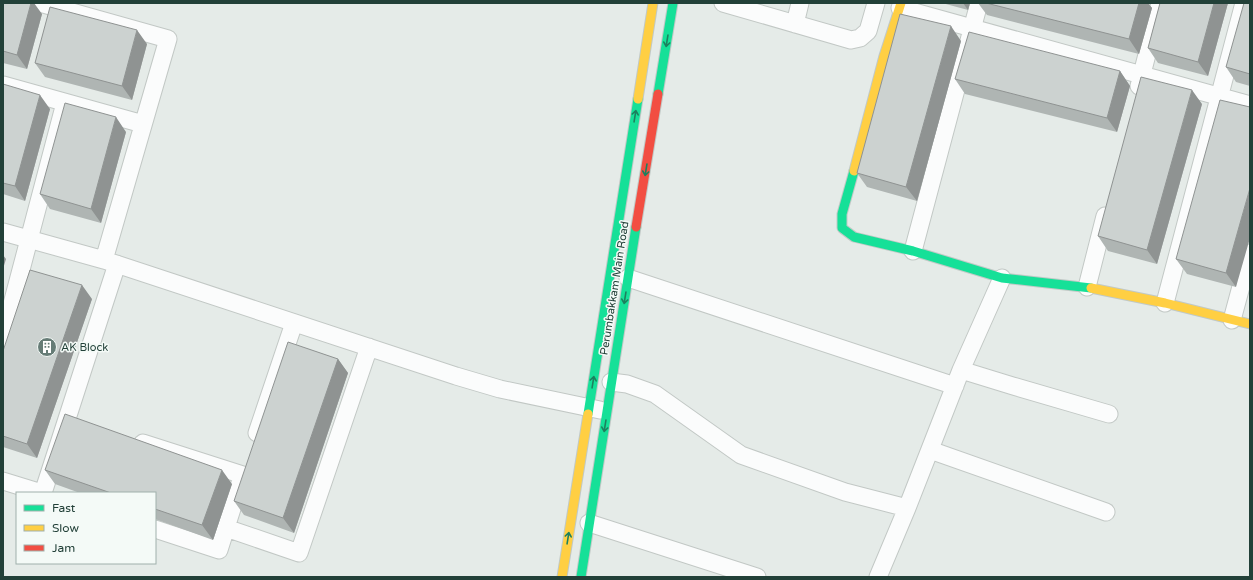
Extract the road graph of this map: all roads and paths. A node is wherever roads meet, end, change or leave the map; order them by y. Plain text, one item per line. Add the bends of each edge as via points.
1 (40, 3) edge
2 (653, 3) edge
3 (673, 3) edge
4 (727, 3) edge
5 (800, 3) edge
6 (876, 3) edge
7 (979, 3) edge
8 (1160, 3) edge
9 (1244, 3) edge
10 (900, 5) edge
11 (795, 24) junction
12 (972, 28) junction
13 (1142, 75) junction
14 (3, 85) edge
15 (1219, 96) junction
16 (1136, 98) edge
17 (65, 102) junction
18 (1250, 105) edge
19 (143, 124) junction
20 (1109, 204) edge
21 (3, 232) edge
22 (28, 239) junction
23 (913, 251) junction
24 (1250, 253) edge
25 (110, 262) junction
26 (628, 278) junction
27 (1002, 278) junction
28 (1087, 287) junction
29 (1165, 303) junction
30 (1232, 320) junction
31 (294, 323) junction
32 (1250, 324) edge
33 (3, 338) edge
34 (369, 347) junction
35 (961, 370) junction
36 (611, 382) junction
37 (955, 386) junction
38 (589, 408) junction
39 (607, 411) junction
40 (1109, 414) dead end
41 (126, 437) edge
42 (930, 450) junction
43 (248, 460) junction
44 (3, 481) edge
45 (40, 492) edge
46 (43, 492) edge
47 (907, 508) junction
48 (1106, 512) dead end
49 (589, 523) junction
50 (226, 528) junction
51 (156, 529) edge
52 (885, 574) edge
53 (562, 577) edge
54 (581, 577) edge
55 (757, 577) edge

1 - 19 street via 168,39
38 -> 2 street, Perumbakkam Main Road
3 -> 26 street, Perumbakkam Main Road
4 - 11 street
5 - 11 street
6 - 11 street via 868,31 860,38 851,40
7 - 12 street
8 - 13 street
9 - 15 street
10 - 12 street
10 - 23 street via 842,214 842,228 854,237
12 - 13 street
12 - 23 street
13 - 15 street
13 - 16 street
14 - 17 street
15 - 18 street
15 - 29 street
17 - 19 street
17 - 22 street
19 - 25 street
20 - 28 street
21 - 22 street
22 - 25 street
22 - 33 street
23 - 27 street
24 - 30 street
25 - 31 street
25 - 46 street via 74,421
26 -> 36 street, Perumbakkam Main Road
26 - 37 street
27 - 28 street
27 - 35 street
28 - 29 street
29 - 30 street
30 - 32 street
31 - 34 street
31 - 43 street
34 - 38 street via 500,389
34 - 50 street via 299,553
35 - 37 street
35 - 40 street
36 - 39 street, Perumbakkam Main Road
36 - 47 street via 627,384 655,394 742,455 845,492
37 - 42 street
38 - 39 street
53 -> 38 street, Perumbakkam Main Road
39 -> 49 street, Perumbakkam Main Road
41 - 43 street
42 - 47 street
42 - 48 street
43 - 50 street
44 - 45 street
47 - 52 street
49 - 54 street, Perumbakkam Main Road
49 - 55 street
50 - 51 street via 219,550

